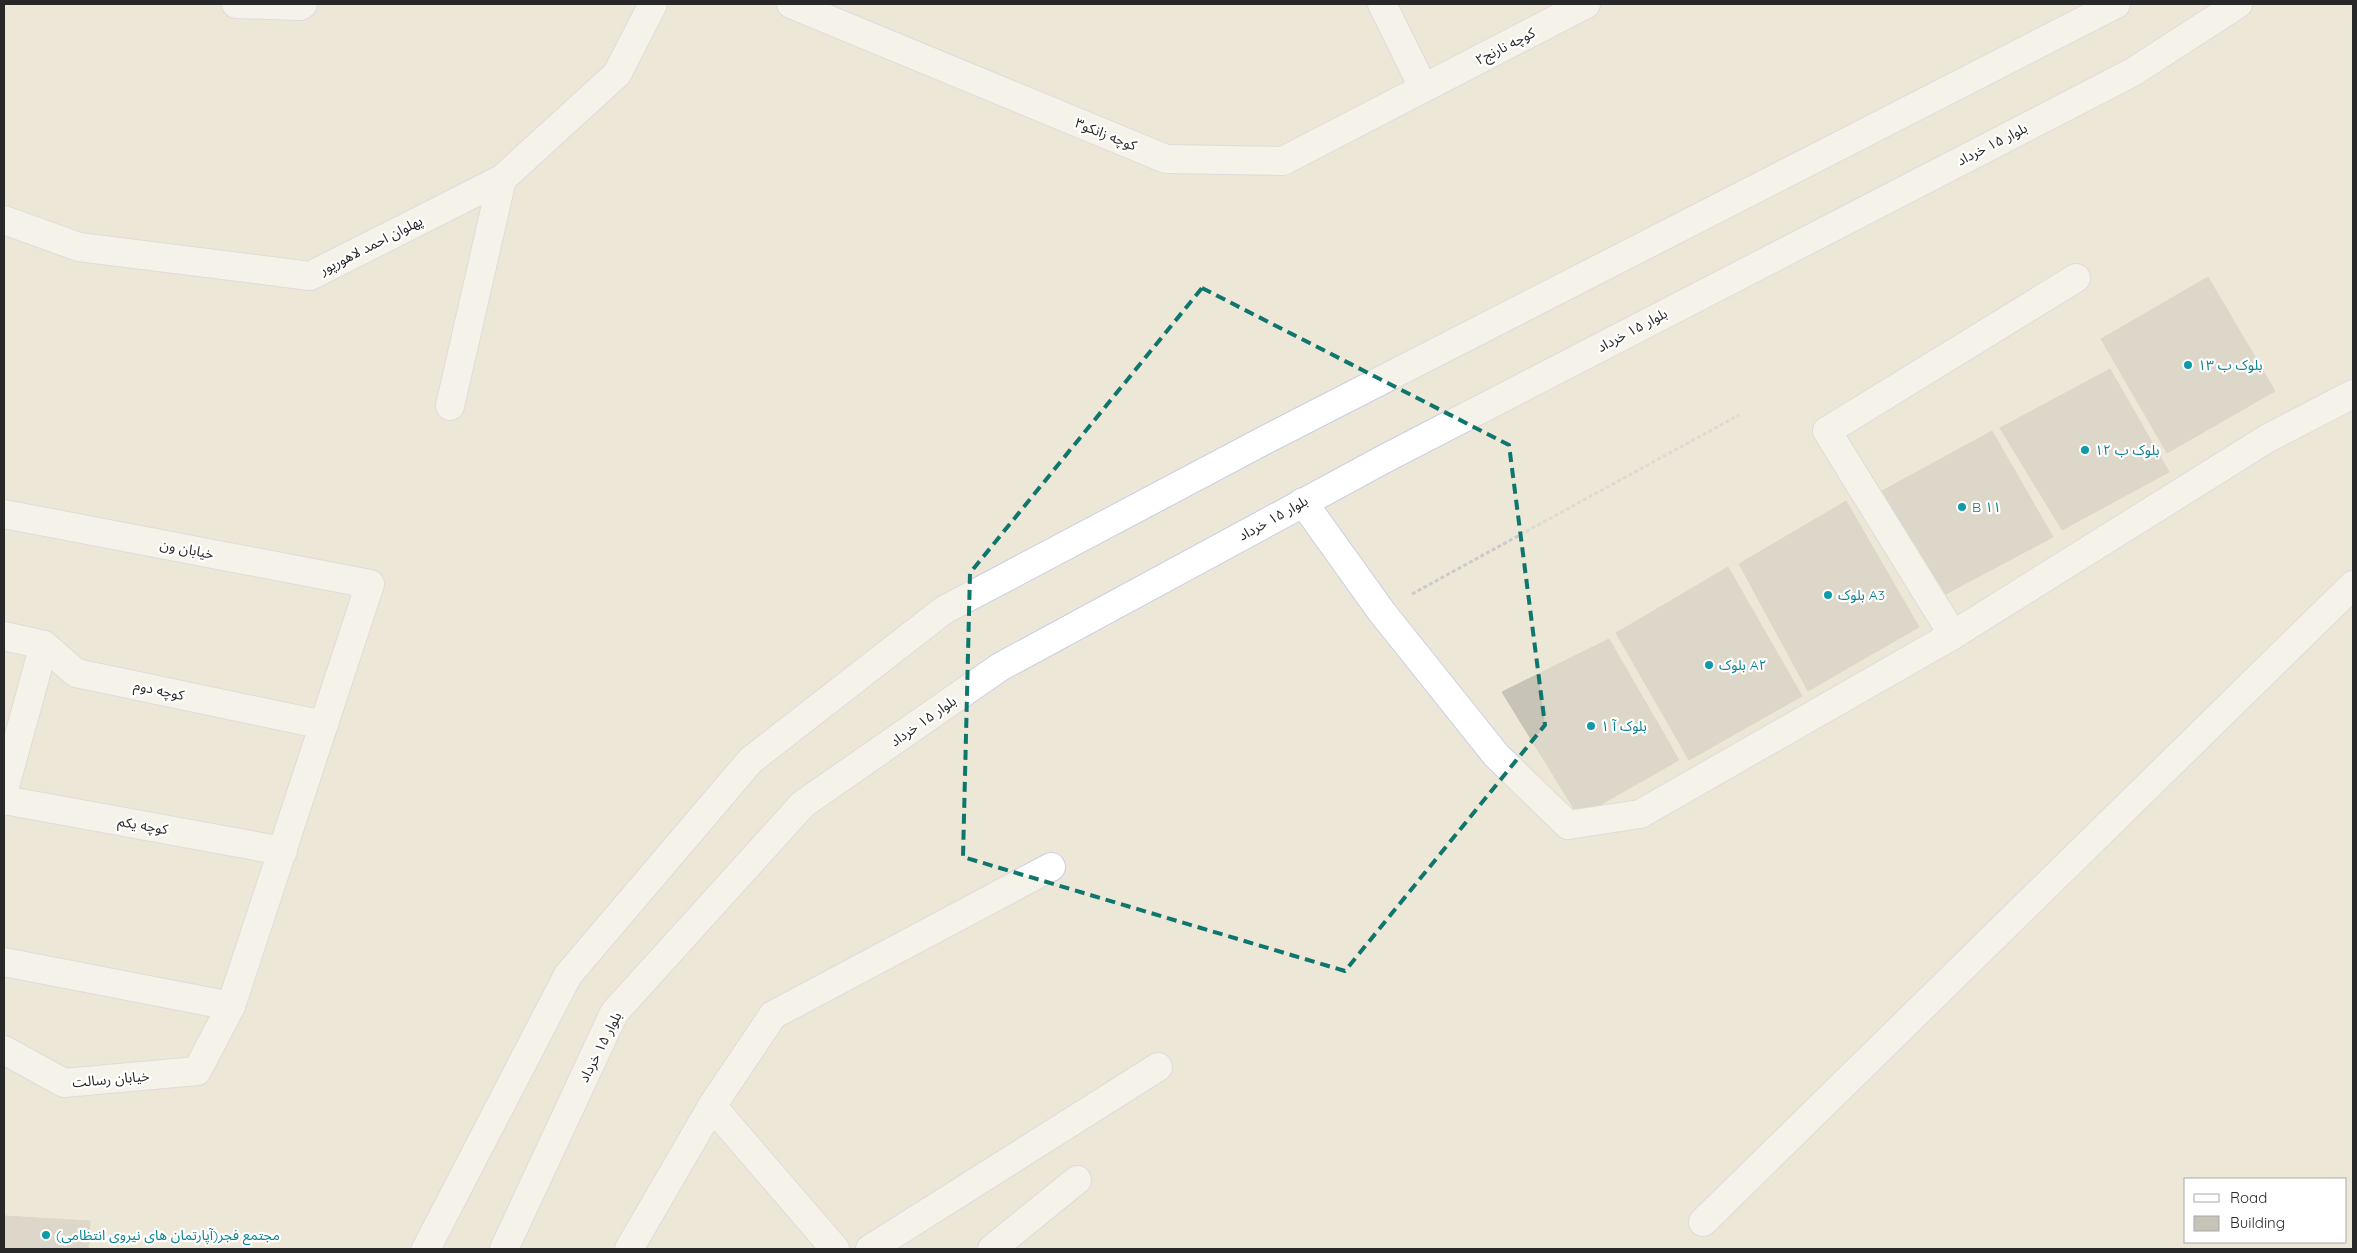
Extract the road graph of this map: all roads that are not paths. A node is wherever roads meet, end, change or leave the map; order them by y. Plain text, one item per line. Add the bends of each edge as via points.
1 (236, 4) edge
2 (303, 4) edge
3 (653, 4) edge
4 (791, 4) edge
5 (1382, 4) edge
6 (1586, 4) edge
7 (2116, 4) edge
8 (2238, 4) edge
9 (1423, 87) junction
10 (502, 179) junction
11 (4, 220) edge
12 (2076, 278) dead end
13 (2353, 394) edge
14 (450, 406) dead end
15 (1303, 502) junction
16 (4, 514) edge
17 (2353, 585) edge
18 (1953, 635) junction
19 (4, 636) edge
20 (44, 645) junction
21 (324, 725) junction
22 (4, 790) edge
23 (4, 800) edge
24 (283, 851) junction
25 (1051, 867) dead end
26 (4, 962) edge
27 (231, 1006) junction
28 (4, 1050) edge
29 (1158, 1067) dead end
30 (712, 1106) junction
31 (1077, 1180) dead end
32 (1703, 1222) dead end
33 (426, 1249) edge
34 (504, 1249) edge
35 (629, 1249) edge
36 (835, 1249) edge
37 (870, 1249) edge
38 (992, 1249) edge

1 - 2 street
3 - 10 street, پهلوان احمد لاهورپور via 617,74
4 - 9 street, کوچه زانکو۳ via 1166,159 1283,161
5 - 9 street
6 - 9 street, کوچه نارنج۲
7 - 33 street via 1265,440 944,610 751,760 568,975
8 - 15 street, بلوار ۱۵ خرداد via 2133,72
10 - 11 street, پهلوان احمد لاهورپور via 310,276 79,247
10 - 14 street
12 - 18 street via 1827,431
13 - 18 street via 2268,438
15 - 18 street via 1381,611 1496,755 1568,825 1640,814
15 - 34 street, بلوار ۱۵ خرداد via 1000,667 803,804 614,1013
16 - 21 street, خیابان ون via 370,584
17 - 32 street
19 - 20 street, کوچه دوم
20 - 21 street, کوچه دوم via 76,673
20 - 22 street
21 - 24 street
23 - 24 street, کوچه یکم
24 - 27 street
25 - 30 street via 773,1015
26 - 27 street
27 - 28 street, خیابان رسالت via 197,1071 64,1083
29 - 37 street
30 - 35 street
30 - 36 street
31 - 38 street

